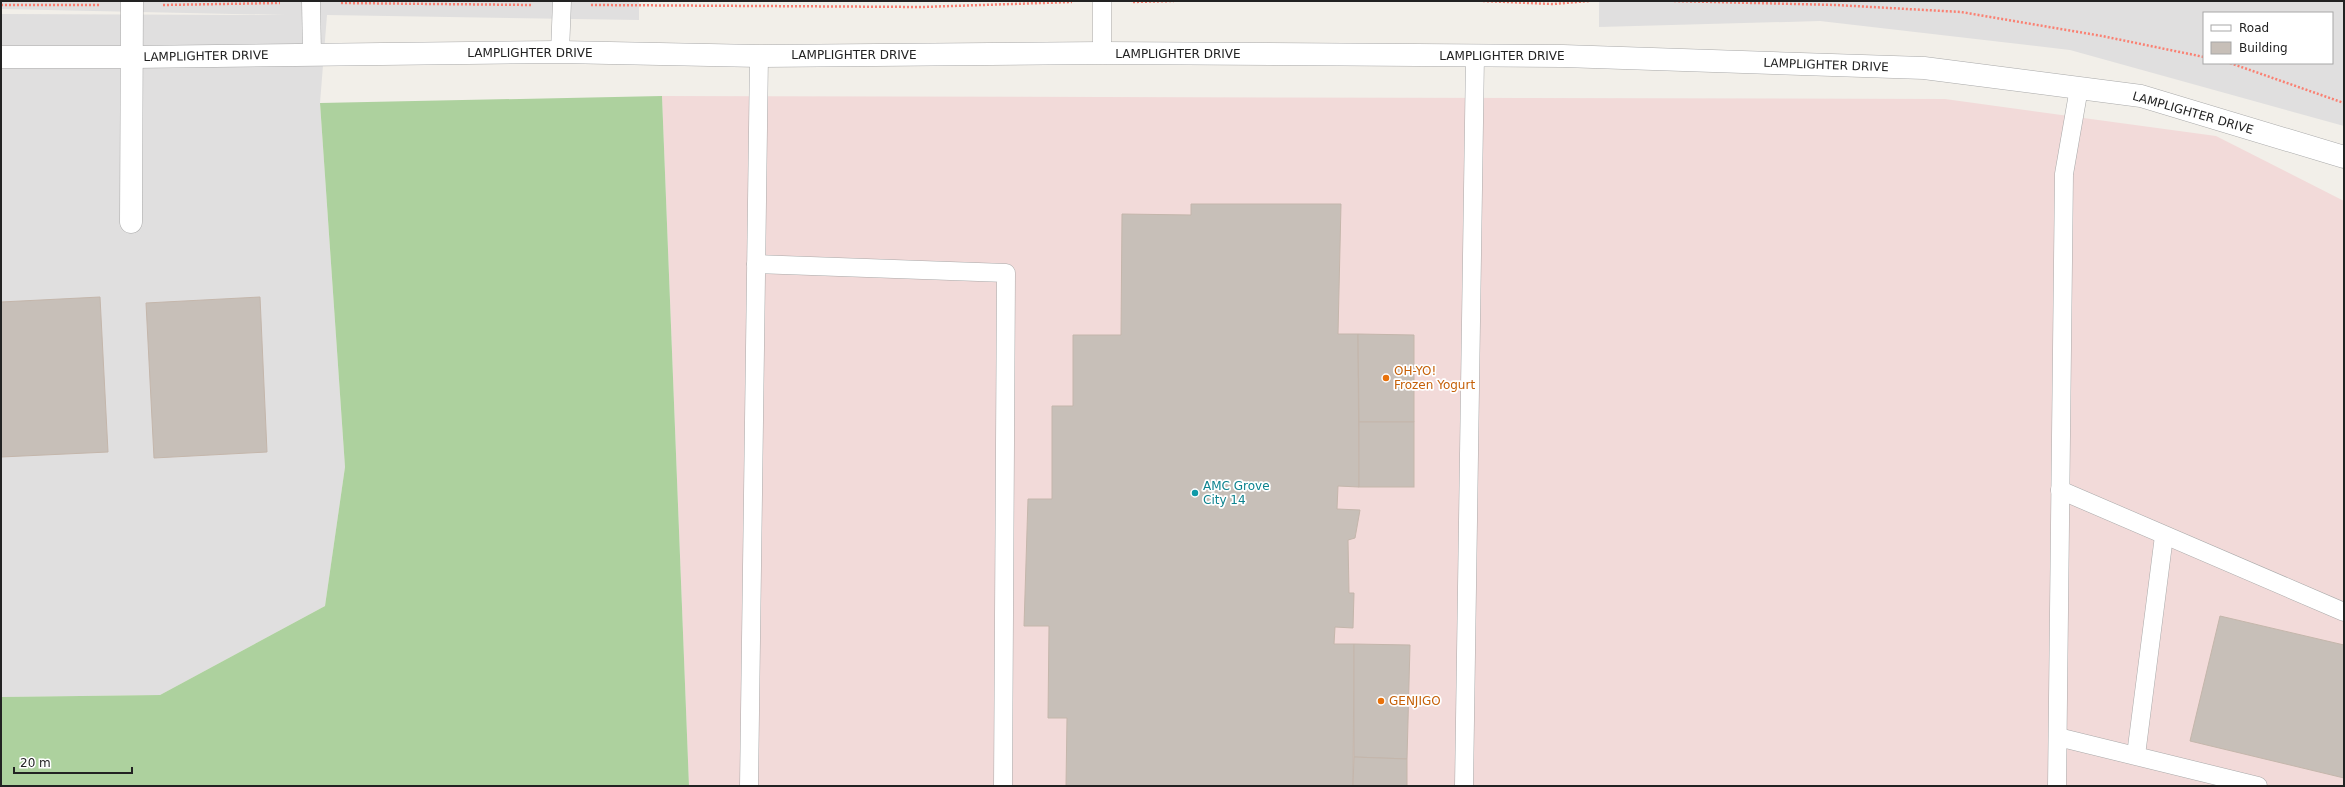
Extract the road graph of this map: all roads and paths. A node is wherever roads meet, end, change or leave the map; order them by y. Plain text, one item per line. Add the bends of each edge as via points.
1 (132, 1) edge
2 (311, 1) edge
3 (562, 1) edge
4 (1102, 1) edge
5 (1483, 1) edge
6 (1589, 1) edge
7 (1674, 1) edge
8 (560, 52) junction
9 (1102, 53) junction
10 (312, 54) junction
11 (759, 56) junction
12 (1475, 56) junction
13 (1, 57) edge
14 (133, 57) junction
15 (2203, 57) edge
16 (2233, 64) edge
17 (2079, 88) junction
18 (2344, 103) edge
19 (2344, 157) edge
20 (131, 222) dead end
21 (756, 264) junction
22 (2060, 490) junction
23 (2164, 536) junction
24 (2344, 612) edge
25 (2058, 737) junction
26 (2136, 755) junction
27 (749, 786) edge
28 (1004, 786) edge
29 (1464, 786) edge
30 (2057, 786) edge
31 (2258, 786) edge

1 - 14 street
2 - 10 lane
3 - 8 lane
4 - 9 lane
5 - 6 path via 1553,4
7 - 15 path via 1836,5 1961,12 2102,36
8 - 10 street, LAMPLIGHTER DRIVE
8 - 11 street, LAMPLIGHTER DRIVE
9 - 11 street, LAMPLIGHTER DRIVE
9 - 12 street, LAMPLIGHTER DRIVE
10 - 14 street, LAMPLIGHTER DRIVE
11 - 21 lane
12 - 17 street, LAMPLIGHTER DRIVE via 1563,56 1924,68
12 - 29 lane
13 - 14 street, LAMPLIGHTER DRIVE
14 - 20 street
16 - 18 path
17 - 19 street, LAMPLIGHTER DRIVE via 2141,96
17 - 22 lane via 2064,174
21 - 27 lane
21 - 28 lane via 1006,273
22 - 23 lane
22 - 25 lane
23 - 24 lane
23 - 26 lane
25 - 26 lane
25 - 30 lane
26 - 31 lane

